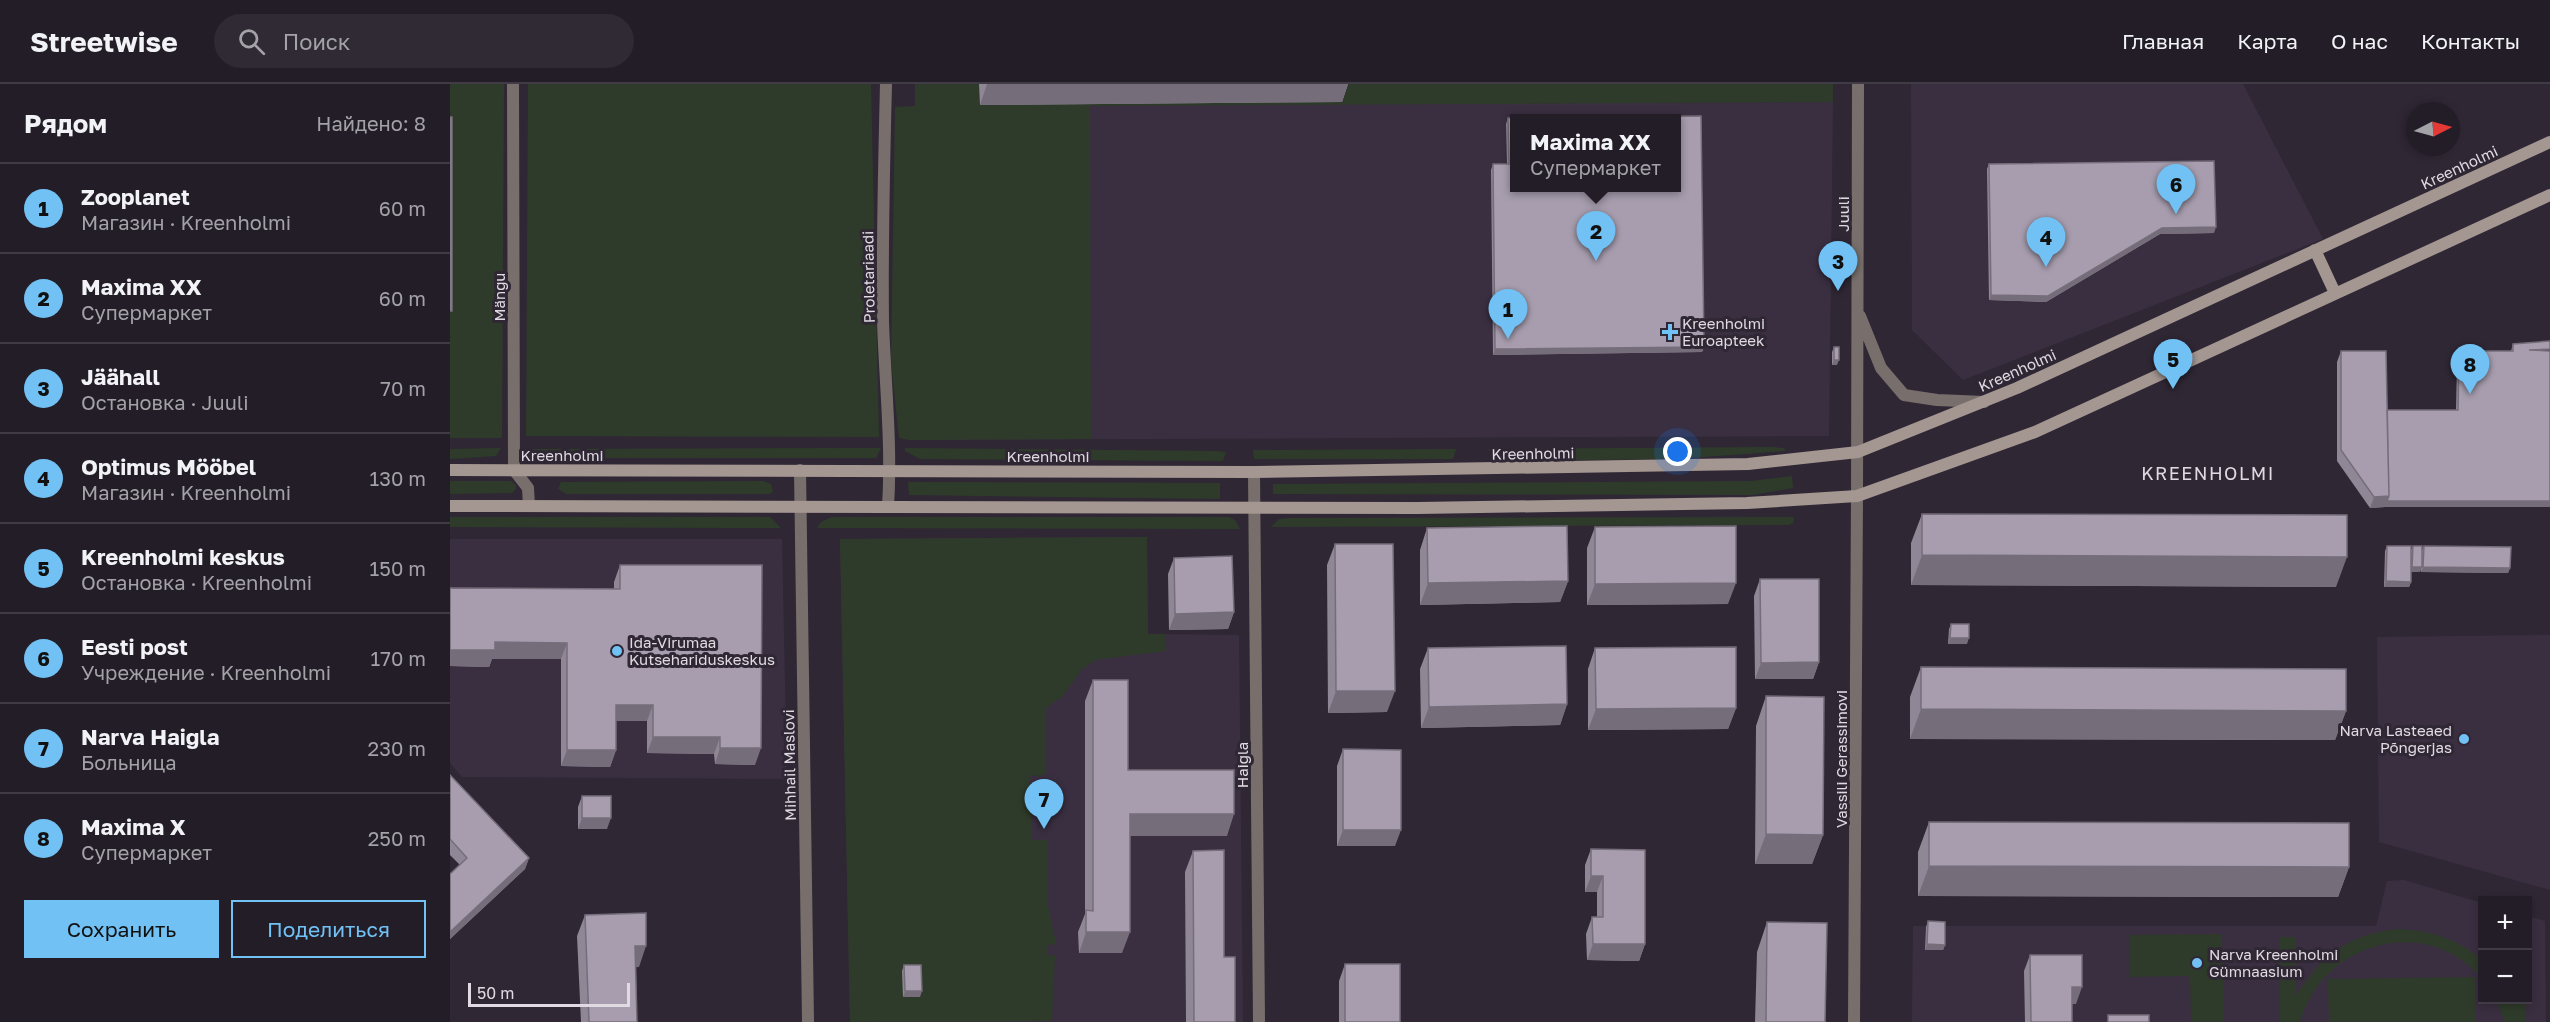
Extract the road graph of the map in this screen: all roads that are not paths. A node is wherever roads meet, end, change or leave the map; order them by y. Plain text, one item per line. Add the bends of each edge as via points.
1 (513, 84) edge
2 (886, 84) edge
3 (1858, 84) edge
4 (2550, 142) edge
5 (2550, 195) edge
6 (2315, 250) junction
7 (2336, 293) junction
8 (1858, 309) junction
9 (1984, 402) junction
10 (1858, 452) junction
11 (450, 470) edge
12 (514, 470) junction
13 (800, 470) junction
14 (890, 470) junction
15 (1254, 472) junction
16 (1857, 496) junction
17 (450, 506) edge
18 (529, 506) junction
19 (800, 507) junction
20 (888, 507) junction
21 (1254, 507) junction
22 (808, 1022) edge
23 (1259, 1022) edge
24 (1854, 1022) edge

1 - 12 street, Mängu
2 - 14 street, Proletariaadi via 883,321
3 - 8 street, Juuli
4 - 6 main road, Kreenholmi
5 - 7 main road
6 - 7 main road
6 - 9 main road, Kreenholmi
7 - 16 main road via 2035,432
8 - 9 street via 1881,368 1904,395
8 - 10 street, Juuli
9 - 10 main road, Kreenholmi
10 - 15 main road, Kreenholmi via 1748,464
10 - 16 street, Vassili Gerassimovi
11 - 12 main road, Kreenholmi
12 - 13 main road, Kreenholmi
12 - 18 street, Mängu via 528,488
13 - 14 main road, Kreenholmi
13 - 19 street, Mihhail Maslovi
14 - 15 main road, Kreenholmi
14 - 20 street, Proletariaadi
15 - 21 street, Haigla
16 - 21 main road via 1735,504
16 - 24 street, Vassili Gerassimovi
17 - 18 main road
18 - 19 main road
19 - 20 main road
19 - 22 street, Mihhail Maslovi
20 - 21 main road
21 - 23 street, Haigla

